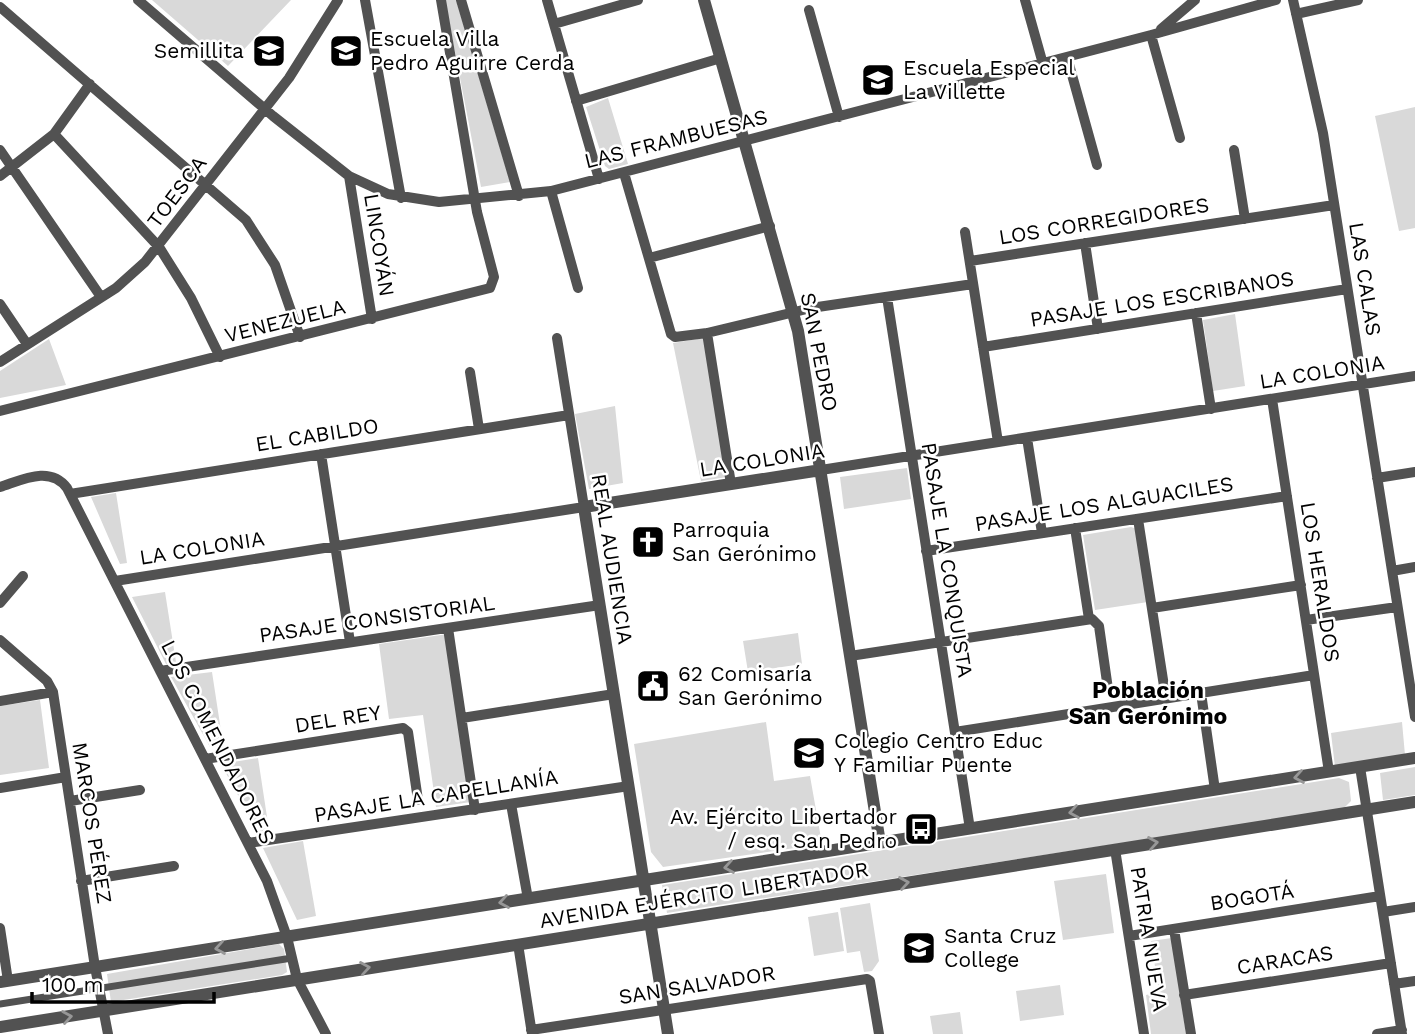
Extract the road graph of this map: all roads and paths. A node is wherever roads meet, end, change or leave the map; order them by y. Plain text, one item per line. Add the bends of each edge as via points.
1 (138, 0) edge
2 (338, 0) edge
3 (365, 0) edge
4 (441, 0) edge
5 (461, 0) edge
6 (547, 0) edge
7 (638, 0) edge
8 (704, 0) edge
9 (1025, 0) edge
10 (1195, 0) edge
11 (1276, 0) edge
12 (1293, 0) edge
13 (1358, 0) edge
14 (0, 7) edge
15 (809, 10) dead end
16 (1296, 14) junction
17 (554, 24) junction
18 (1152, 36) junction
19 (1067, 57) junction
20 (721, 58) junction
21 (1043, 64) junction
22 (90, 84) junction
23 (576, 101) junction
24 (265, 109) junction
25 (839, 117) junction
26 (54, 134) junction
27 (1180, 138) dead end
28 (746, 142) junction
29 (0, 150) edge
30 (1234, 150) dead end
31 (1097, 165) dead end
32 (13, 168) junction
33 (624, 173) junction
34 (0, 176) edge
35 (349, 176) junction
36 (599, 179) junction
37 (206, 185) junction
38 (551, 191) junction
39 (519, 196) junction
40 (401, 198) junction
41 (476, 201) junction
42 (1334, 205) junction
43 (1245, 219) junction
44 (770, 226) junction
45 (965, 232) dead end
46 (1085, 243) junction
47 (159, 247) junction
48 (649, 258) junction
49 (970, 261) junction
50 (973, 284) junction
51 (578, 288) dead end
52 (1347, 289) junction
53 (887, 297) junction
54 (101, 298) junction
55 (0, 304) edge
56 (794, 313) junction
57 (1196, 313) junction
58 (372, 319) junction
59 (1098, 329) junction
60 (707, 333) junction
61 (300, 337) junction
62 (557, 338) dead end
63 (27, 344) junction
64 (983, 347) junction
65 (220, 357) junction
66 (0, 362) edge
67 (470, 372) dead end
68 (1415, 376) edge
69 (1362, 385) junction
70 (1272, 399) junction
71 (1211, 408) junction
72 (0, 411) edge
73 (569, 415) junction
74 (479, 429) junction
75 (1027, 438) junction
76 (998, 442) junction
77 (321, 454) junction
78 (912, 456) junction
79 (821, 470) junction
80 (1415, 472) edge
81 (1377, 478) junction
82 (732, 484) junction
83 (0, 487) edge
84 (70, 494) junction
85 (1287, 496) junction
86 (584, 507) junction
87 (1138, 519) junction
88 (1075, 528) junction
89 (1042, 533) junction
90 (335, 547) junction
91 (926, 551) junction
92 (1415, 567) edge
93 (1392, 571) junction
94 (23, 576) dead end
95 (115, 581) junction
96 (1301, 585) junction
97 (0, 603) edge
98 (600, 606) junction
99 (1397, 607) junction
100 (1152, 608) junction
101 (1089, 619) junction
102 (1306, 620) junction
103 (448, 628) junction
104 (0, 640) edge
105 (350, 642) junction
106 (941, 642) junction
107 (850, 656) junction
108 (1410, 660) edge
109 (160, 671) junction
110 (1314, 675) junction
111 (1108, 689) dead end
112 (53, 692) junction
113 (1201, 693) junction
114 (614, 694) junction
115 (1166, 699) junction
116 (0, 701) edge
117 (1415, 717) edge
118 (462, 718) junction
119 (955, 732) junction
120 (1415, 758) edge
121 (205, 759) junction
122 (1360, 767) junction
123 (1329, 772) junction
124 (66, 777) junction
125 (628, 786) junction
126 (0, 788) edge
127 (140, 790) dead end
128 (1215, 790) junction
129 (418, 800) dead end
130 (70, 801) junction
131 (1415, 802) edge
132 (511, 804) junction
133 (475, 810) junction
134 (1366, 810) junction
135 (970, 829) junction
136 (248, 843) junction
137 (880, 843) junction
138 (1115, 849) junction
139 (174, 866) dead end
140 (643, 880) junction
141 (81, 881) junction
142 (1380, 897) junction
143 (528, 899) junction
144 (1415, 907) edge
145 (1383, 912) junction
146 (650, 923) junction
147 (0, 928) edge
148 (1174, 929) junction
149 (1129, 936) junction
150 (287, 937) junction
151 (518, 944) junction
152 (292, 958) junction
153 (1391, 963) junction
154 (94, 967) junction
155 (297, 979) junction
156 (1415, 981) edge
157 (4, 982) edge
158 (1394, 984) junction
159 (98, 989) junction
160 (1184, 995) junction
161 (0, 1004) edge
162 (664, 1010) junction
163 (102, 1011) junction
164 (0, 1027) edge
165 (532, 1032) edge
166 (1402, 1032) edge
167 (108, 1034) edge
168 (326, 1034) edge
169 (668, 1034) edge
170 (879, 1034) edge
171 (1144, 1034) edge
172 (1191, 1034) edge
173 (1377, 1034) edge

1 - 24 street, LAS FRAMBUESAS
2 - 24 street, TOESCA
3 - 40 street
4 - 41 street
5 - 39 street
6 - 17 street
7 - 17 street
8 - 20 street, SAN PEDRO
9 - 21 street
10 - 18 street
11 - 18 street, LAS FRAMBUESAS
12 - 16 street, LAS CALAS
13 - 16 street
14 - 22 street
15 - 25 street
16 - 42 street, LAS CALAS via 1317,100
17 - 23 street
18 - 19 street, LAS FRAMBUESAS
18 - 27 street
19 - 21 street, LAS FRAMBUESAS
19 - 31 street
20 - 23 street
20 - 28 street, SAN PEDRO
21 - 25 street, LAS FRAMBUESAS
22 - 26 street
22 - 37 street
23 - 36 street
24 - 35 street, LAS FRAMBUESAS
24 - 37 street, TOESCA
25 - 28 street, LAS FRAMBUESAS
26 - 32 street
26 - 47 street
28 - 33 street, LAS FRAMBUESAS
28 - 44 street, SAN PEDRO
29 - 32 street
30 - 43 street
32 - 34 street
32 - 54 street
33 - 36 street, LAS FRAMBUESAS
33 - 48 street
35 - 40 street, LAS FRAMBUESAS
35 - 58 street, LINCOYÁN
36 - 38 street, LAS FRAMBUESAS
37 - 47 street, TOESCA
37 - 61 street via 235,209 262,241
38 - 39 street, LAS FRAMBUESAS
38 - 51 street
39 - 41 street, LAS FRAMBUESAS
40 - 41 street, LAS FRAMBUESAS
41 - 58 street, VENEZUELA via 494,277 490,288
42 - 43 street, LOS CORREGIDORES
42 - 52 street, LAS CALAS
43 - 46 street, LOS CORREGIDORES
44 - 48 street
44 - 56 street, SAN PEDRO
45 - 49 street
46 - 49 street, LOS CORREGIDORES
46 - 59 street
47 - 54 street, TOESCA
47 - 65 street
48 - 60 street via 671,334
49 - 50 street
50 - 53 street
50 - 64 street
52 - 57 street, PASAJE LOS ESCRIBANOS
52 - 69 street, LAS CALAS
53 - 56 street
53 - 78 street, PASAJE LA CONQUISTA
54 - 63 street, TOESCA
55 - 63 street
56 - 60 street
56 - 79 street, SAN PEDRO
57 - 59 street, PASAJE LOS ESCRIBANOS
57 - 71 street
58 - 61 street, VENEZUELA
59 - 64 street, PASAJE LOS ESCRIBANOS
60 - 82 street
61 - 65 street, VENEZUELA
62 - 73 street, REAL AUDIENCIA
63 - 66 street, TOESCA
64 - 76 street
65 - 72 street, VENEZUELA
67 - 74 street
68 - 69 street, LA COLONIA
69 - 70 street, LA COLONIA
69 - 81 street, LAS CALAS
70 - 71 street, LA COLONIA
70 - 85 street, LOS HERALDOS
71 - 75 street, LA COLONIA
73 - 74 street, EL CABILDO
73 - 86 street, REAL AUDIENCIA
74 - 77 street, EL CABILDO
75 - 76 street, LA COLONIA
75 - 89 street
76 - 78 street, LA COLONIA
77 - 84 street, EL CABILDO
77 - 90 street
78 - 79 street, LA COLONIA
78 - 91 street, PASAJE LA CONQUISTA
79 - 82 street, LA COLONIA
79 - 107 street, SAN PEDRO
80 - 81 street
81 - 93 street, LAS CALAS
82 - 86 street, LA COLONIA
83 - 84 street, LOS COMENDADORES via 44,475 56,477
84 - 95 street, LOS COMENDADORES
85 - 87 street, PASAJE LOS ALGUACILES
85 - 96 street, LOS HERALDOS
86 - 90 street, LA COLONIA
86 - 98 street, REAL AUDIENCIA
87 - 88 street, PASAJE LOS ALGUACILES
87 - 100 street
88 - 89 street, PASAJE LOS ALGUACILES
88 - 101 street
89 - 91 street, PASAJE LOS ALGUACILES
90 - 95 street, LA COLONIA
90 - 105 street
91 - 106 street, PASAJE LA CONQUISTA
92 - 93 street
93 - 99 street, LAS CALAS
94 - 97 street
95 - 109 street, LOS COMENDADORES
96 - 100 street
96 - 102 street, LOS HERALDOS
98 - 103 street, PASAJE CONSISTORIAL
98 - 114 street, REAL AUDIENCIA
99 - 102 street
99 - 108 street, LAS CALAS
100 - 115 street
101 - 106 street
101 - 111 street via 1099,626
102 - 110 street, LOS HERALDOS
103 - 105 street, PASAJE CONSISTORIAL
103 - 118 street
104 - 112 street via 47,681
105 - 109 street, PASAJE CONSISTORIAL
106 - 107 street
106 - 119 street, PASAJE LA CONQUISTA
107 - 137 street, SAN PEDRO
108 - 117 street, LAS CALAS
109 - 121 street, LOS COMENDADORES
110 - 113 street
110 - 123 street, LOS HERALDOS
112 - 116 street
112 - 124 street, MARCOS PÉREZ
113 - 115 street
113 - 128 street
114 - 118 street
114 - 125 street, REAL AUDIENCIA
115 - 119 street
118 - 133 street
119 - 135 street, PASAJE LA CONQUISTA
120 - 122 street, AVENIDA EJÉRCITO LIBERTADOR
121 - 129 street, DEL REY via 402,728 408,732
121 - 136 street, LOS COMENDADORES
122 - 123 street, AVENIDA EJÉRCITO LIBERTADOR
122 - 134 street
123 -> 128 street, AVENIDA EJÉRCITO LIBERTADOR
124 - 126 street
124 - 130 street, MARCOS PÉREZ
125 - 132 street, PASAJE LA CAPELLANÍA
125 - 140 street, REAL AUDIENCIA
127 - 130 street
128 -> 135 street, AVENIDA EJÉRCITO LIBERTADOR
130 - 141 street, MARCOS PÉREZ
131 - 134 street, AVENIDA EJÉRCITO LIBERTADOR
132 - 133 street, PASAJE LA CAPELLANÍA
132 - 143 street
133 - 136 street, PASAJE LA CAPELLANÍA
138 -> 134 street, AVENIDA EJÉRCITO LIBERTADOR
134 - 142 street
135 - 137 street, AVENIDA EJÉRCITO LIBERTADOR
136 - 150 street, LOS COMENDADORES
137 -> 140 street, AVENIDA EJÉRCITO LIBERTADOR
146 -> 138 street, AVENIDA EJÉRCITO LIBERTADOR
138 - 149 street, PATRIA NUEVA
139 - 141 street
140 - 143 street, AVENIDA EJÉRCITO LIBERTADOR
140 - 146 street, REAL AUDIENCIA
141 - 154 street, MARCOS PÉREZ
142 - 145 street
142 - 148 street, BOGOTÁ
143 -> 150 street, AVENIDA EJÉRCITO LIBERTADOR
144 - 145 street
145 - 153 street
146 - 151 street, AVENIDA EJÉRCITO LIBERTADOR
146 - 162 street, REAL AUDIENCIA
147 - 157 street
148 - 149 street, BOGOTÁ
148 - 160 street
149 - 171 street, PATRIA NUEVA
150 - 152 street, LOS COMENDADORES
150 -> 154 street, AVENIDA EJÉRCITO LIBERTADOR
155 -> 151 street, AVENIDA EJÉRCITO LIBERTADOR
151 - 165 street
152 - 155 street, LOS COMENDADORES
152 - 159 street
153 - 158 street
153 - 160 street, CARACAS
154 - 157 street, AVENIDA EJÉRCITO LIBERTADOR
154 - 159 street, MARCOS PÉREZ
155 - 163 street, AVENIDA EJÉRCITO LIBERTADOR
155 - 168 street, LOS COMENDADORES
156 - 158 street
158 - 166 street
159 - 161 street
159 - 163 street, MARCOS PÉREZ
160 - 172 street
162 - 165 street, SAN SALVADOR
162 - 169 street, REAL AUDIENCIA
162 - 170 street, SAN SALVADOR via 869,980
164 -> 163 street, AVENIDA EJÉRCITO LIBERTADOR
163 - 167 street, MARCOS PÉREZ
166 - 173 street

